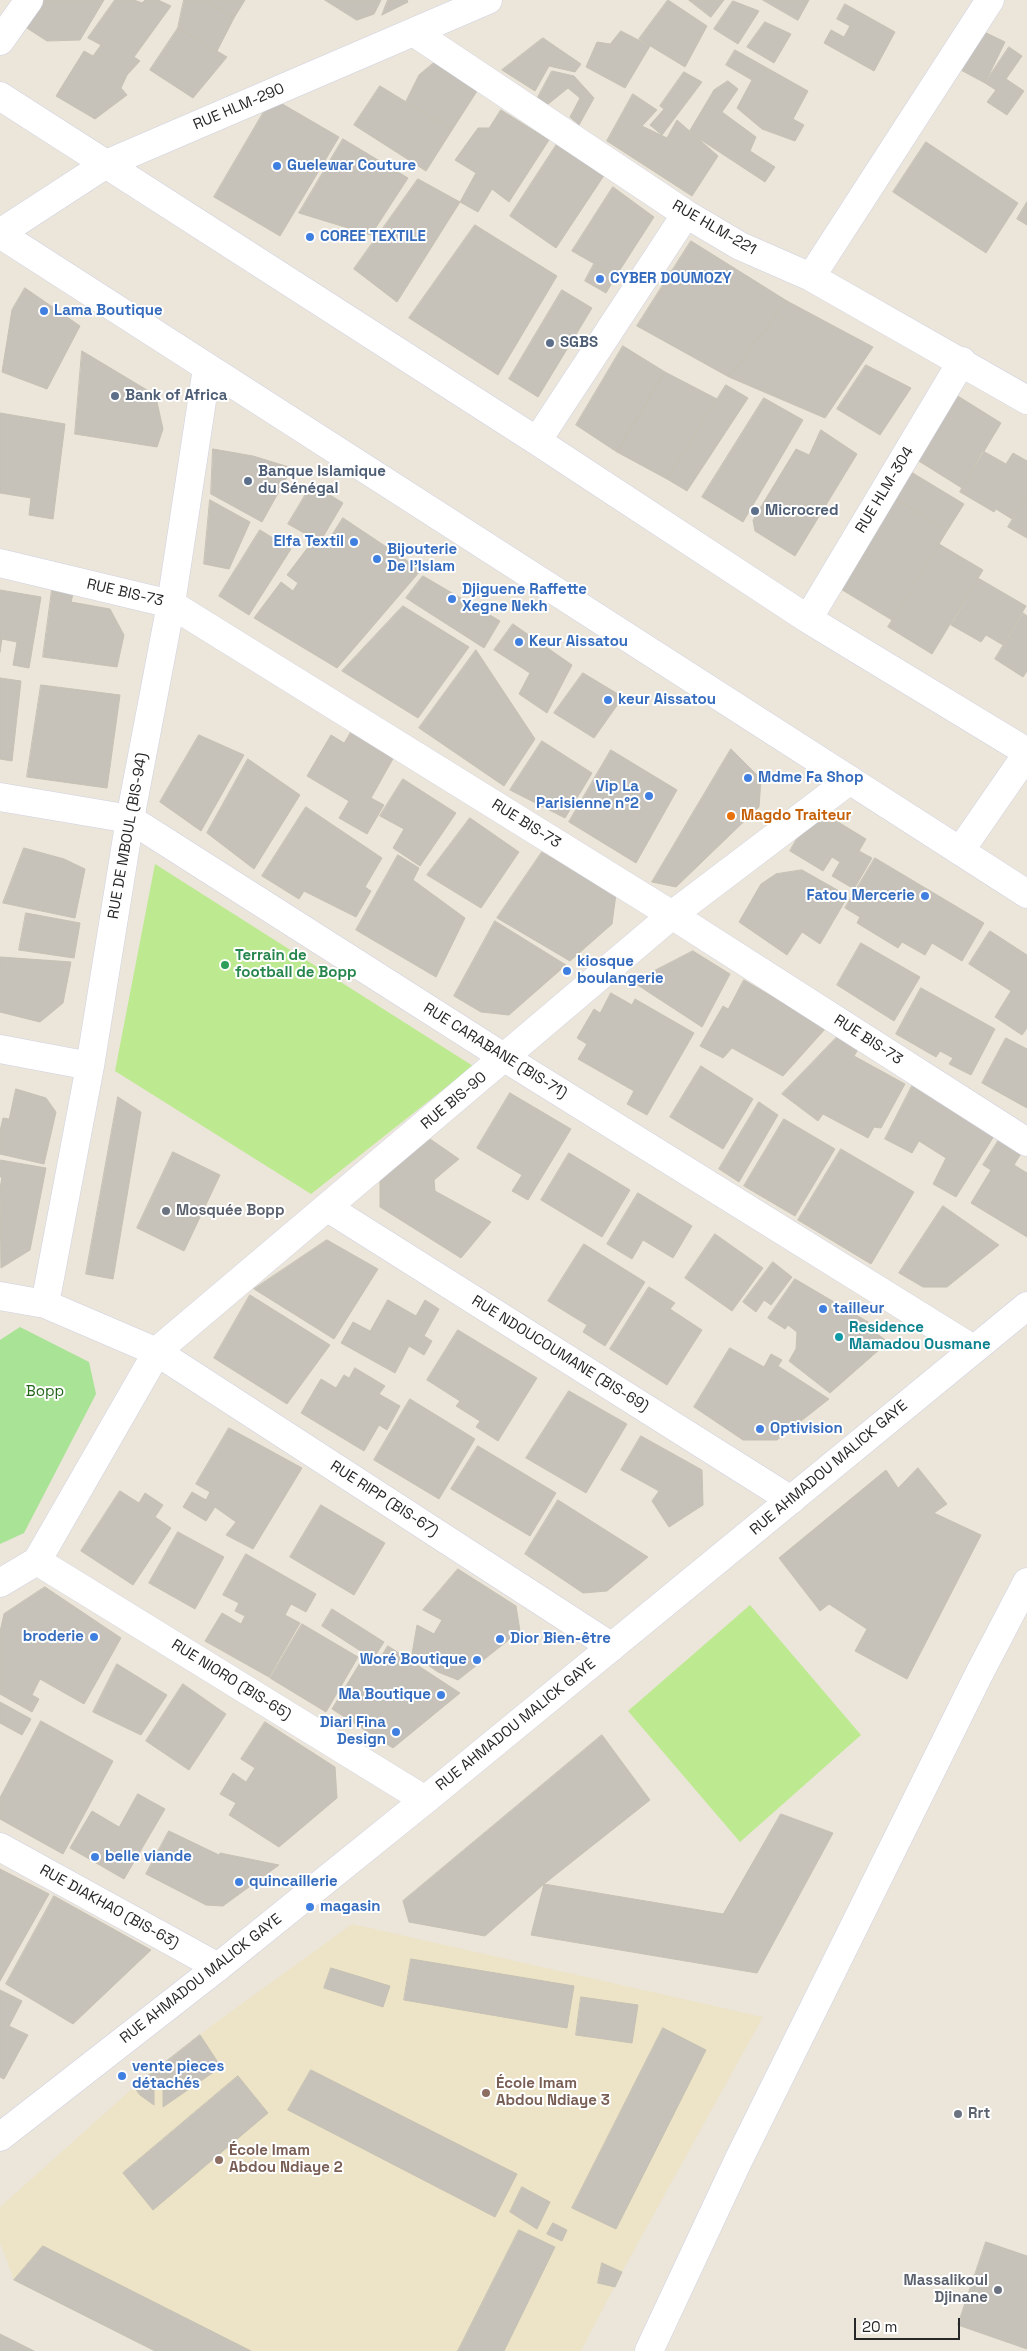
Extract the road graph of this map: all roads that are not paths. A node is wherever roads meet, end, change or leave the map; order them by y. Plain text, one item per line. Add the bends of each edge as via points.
1 (29, 0) edge
2 (488, 0) edge
3 (990, 0) edge
4 (415, 33) junction
5 (0, 41) edge
6 (0, 96) edge
7 (106, 164) junction
8 (686, 214) junction
9 (0, 234) edge
10 (811, 277) junction
11 (962, 361) junction
12 (207, 368) junction
13 (1027, 400) edge
14 (537, 441) junction
15 (0, 563) edge
16 (171, 604) junction
17 (808, 619) junction
18 (1027, 753) edge
19 (850, 780) junction
20 (0, 797) edge
21 (130, 819) junction
22 (960, 851) junction
23 (1027, 894) edge
24 (672, 915) junction
25 (0, 1049) edge
26 (505, 1058) junction
27 (90, 1066) junction
28 (1027, 1142) edge
29 (328, 1208) junction
30 (0, 1296) edge
31 (45, 1304) junction
32 (1027, 1306) edge
33 (973, 1349) junction
34 (157, 1352) junction
35 (791, 1500) junction
36 (37, 1561) junction
37 (1027, 1582) edge
38 (0, 1583) edge
39 (1019, 1613) edge
40 (612, 1647) junction
41 (425, 1800) junction
42 (0, 1847) edge
43 (218, 1967) junction
44 (0, 2137) edge
45 (648, 2351) edge

1 - 5 street
2 - 4 street, RUE HLM-290
3 - 10 street
4 - 7 street, RUE HLM-290
4 - 8 street, RUE HLM-221
6 - 7 street
7 - 9 street, RUE HLM-290
7 - 14 street
8 - 10 street, RUE HLM-221 via 740,246
8 - 14 street
9 - 12 street
10 - 11 street, RUE HLM-221
11 - 13 street, RUE HLM-221
11 - 17 street, RUE HLM-304
12 - 16 street, RUE DE MBOUL (BIS-94)
12 - 19 street
14 - 17 street
15 - 16 street, RUE BIS-73
16 - 21 street, RUE DE MBOUL (BIS-94)
16 - 24 street, RUE BIS-73
17 - 18 street
18 - 22 street
19 - 22 street
19 - 24 street, RUE BIS-90
20 - 21 street, RUE CARABANE (BIS-71)
21 - 26 street, RUE CARABANE (BIS-71)
21 - 27 street, RUE DE MBOUL (BIS-94)
22 - 23 street
24 - 26 street, RUE BIS-90
24 - 28 street, RUE BIS-73
25 - 27 street
26 - 29 street, RUE BIS-90
26 - 33 street, RUE CARABANE (BIS-71)
27 - 31 street, RUE DE MBOUL (BIS-94)
29 - 34 street, RUE BIS-90
29 - 35 street, RUE NDOUCOUMANE (BIS-69)
30 - 31 street, RUE RIPP (BIS-67)
31 - 34 street, RUE RIPP (BIS-67)
32 - 33 street, RUE AHMADOU MALICK GAYE
33 - 35 street, RUE AHMADOU MALICK GAYE
34 - 36 street
34 - 40 street, RUE RIPP (BIS-67)
35 - 40 street, RUE AHMADOU MALICK GAYE
36 - 38 street
36 - 41 street, RUE NIORO (BIS-65)
37 - 39 street
39 - 45 street via 738,2161
40 - 41 street, RUE AHMADOU MALICK GAYE
41 - 43 street, RUE AHMADOU MALICK GAYE
42 - 43 street, RUE DIAKHAO (BIS-63)
43 - 44 street, RUE AHMADOU MALICK GAYE

